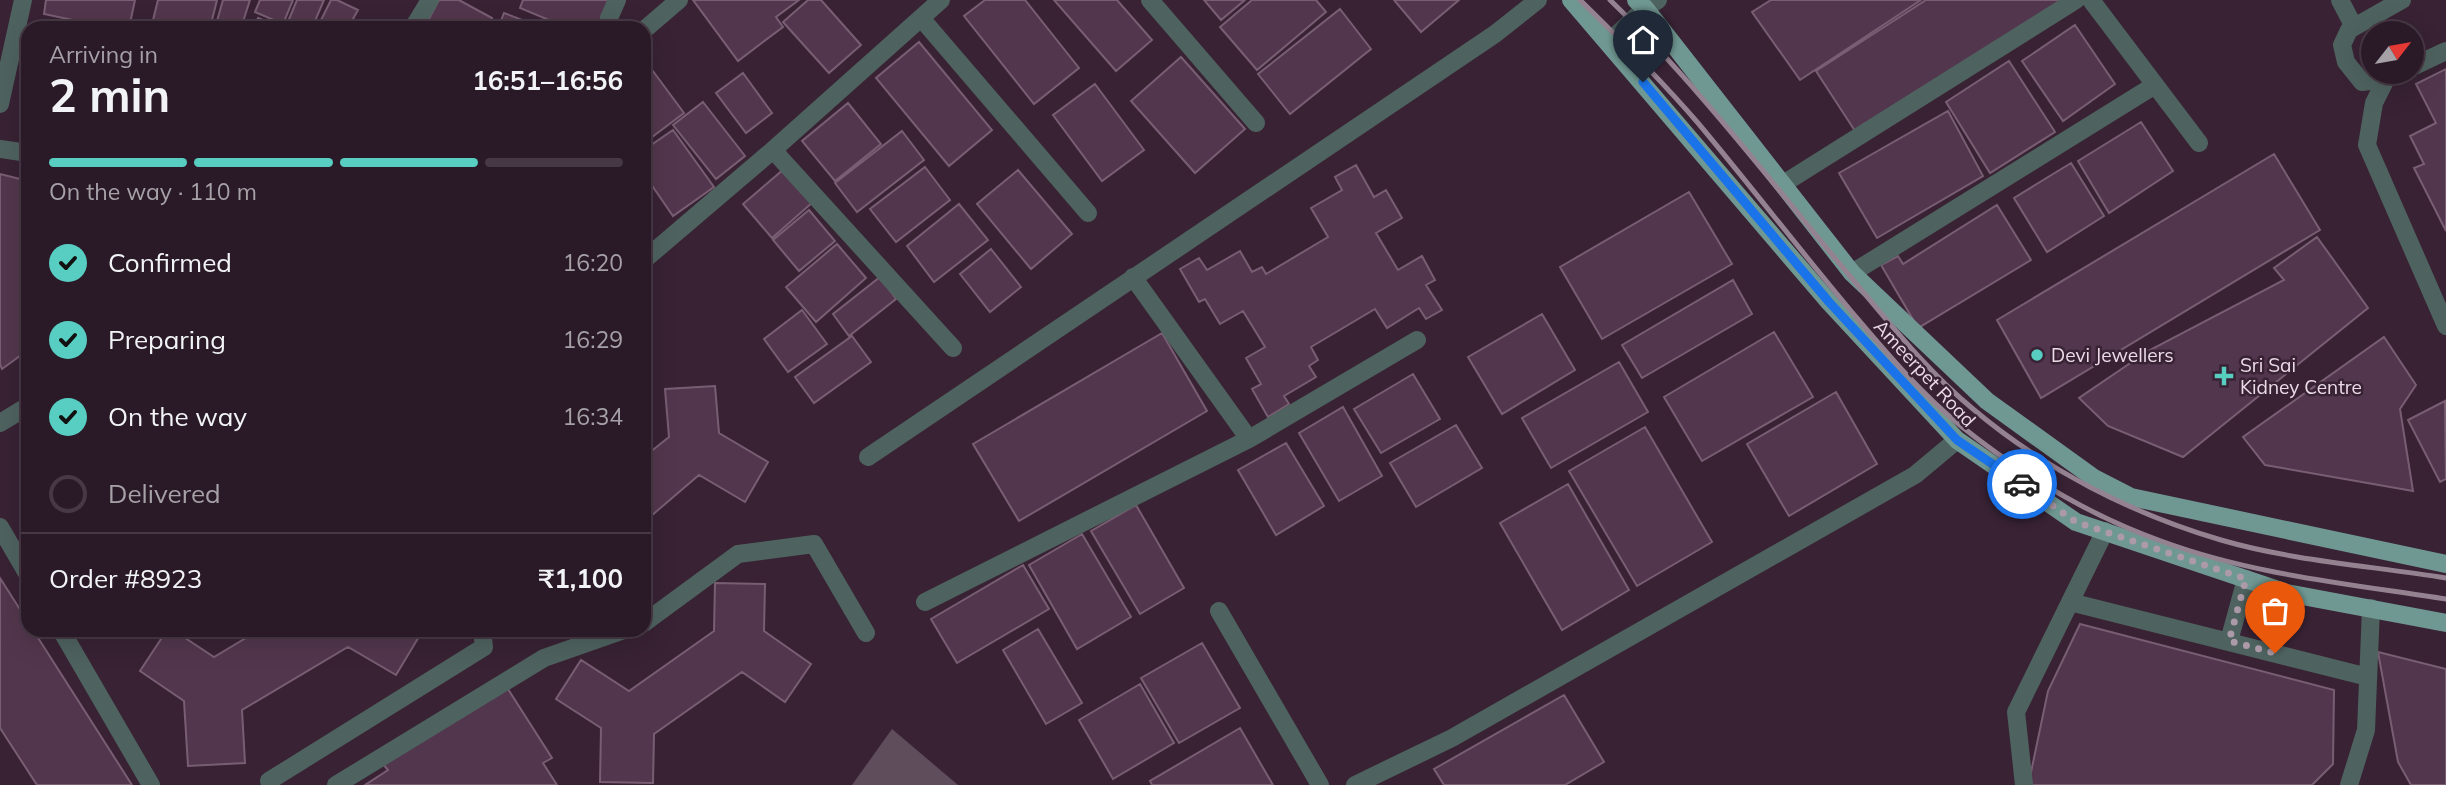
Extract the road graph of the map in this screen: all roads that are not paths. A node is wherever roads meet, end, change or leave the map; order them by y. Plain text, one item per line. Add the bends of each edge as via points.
1 (23, 0) edge
2 (430, 0) edge
3 (617, 0) edge
4 (679, 0) edge
5 (941, 0) edge
6 (1150, 0) edge
7 (1538, 0) edge
8 (1571, 0) edge
9 (2076, 0) edge
10 (2091, 0) edge
11 (2340, 0) edge
12 (2402, 0) edge
13 (1646, 3) edge
14 (921, 18) junction
15 (417, 21) edge
16 (610, 21) edge
17 (651, 24) edge
18 (2354, 27) junction
19 (1609, 42) junction
20 (2446, 51) edge
21 (2424, 61) edge
22 (2361, 81) edge
23 (2388, 84) edge
24 (2155, 85) junction
25 (0, 104) edge
26 (1256, 123) dead end
27 (2199, 143) dead end
28 (0, 149) edge
29 (773, 150) junction
30 (21, 152) edge
31 (1783, 184) junction
32 (1088, 213) dead end
33 (651, 254) edge
34 (1852, 273) junction
35 (1133, 277) junction
36 (2445, 324) edge
37 (1417, 340) dead end
38 (953, 348) dead end
39 (21, 410) edge
40 (0, 423) edge
41 (1249, 439) junction
42 (1957, 440) junction
43 (868, 457) dead end
44 (0, 527) edge
45 (2105, 531) junction
46 (21, 563) edge
47 (2446, 564) edge
48 (2246, 579) junction
49 (925, 602) dead end
50 (2070, 602) junction
51 (2371, 608) junction
52 (1219, 611) dead end
53 (651, 618) edge
54 (2446, 623) edge
55 (866, 633) dead end
56 (65, 637) edge
57 (483, 637) edge
58 (604, 637) edge
59 (2229, 641) junction
60 (2368, 677) junction
61 (269, 781) dead end
62 (1367, 783) edge
63 (151, 785) edge
64 (336, 785) edge
65 (1320, 785) edge
66 (2024, 785) edge
67 (2349, 785) edge

1 - 25 street
2 - 15 street
3 - 16 street
4 - 17 street
5 - 14 street
6 - 26 street
7 - 35 street via 1495,34
8 - 19 main road, Ameerpet Road
9 - 31 street
10 - 24 street
11 - 18 street
12 - 18 street
13 - 19 street
13 - 31 main road, Ameerpet Road
14 - 29 street
14 - 32 street
18 - 22 street via 2342,45 2346,62
19 - 42 main road, Ameerpet Road via 1829,302
20 - 21 street
23 - 36 street via 2374,103 2367,145
24 - 27 street
24 - 34 street
28 - 30 street
29 - 33 street
29 - 38 street
31 - 34 main road, Ameerpet Road
34 - 47 main road, Ameerpet Road via 1987,401 2094,478 2131,497
35 - 41 street
35 - 43 street
37 - 41 street
39 - 40 street
41 - 49 street
42 - 45 main road, Ameerpet Road via 2076,522
42 - 62 street via 1915,475
44 - 46 street
45 - 48 main road, Ameerpet Road
45 - 50 street
48 - 51 main road, Ameerpet Road via 2287,593
48 - 59 street
50 - 59 street
50 - 66 street via 2016,712
51 - 54 main road, Ameerpet Road
51 - 60 street
52 - 65 street
53 - 55 street via 738,554 814,544
56 - 63 street
57 - 61 street via 484,647
58 - 64 street via 544,658
59 - 60 street
60 - 67 street via 2366,730

